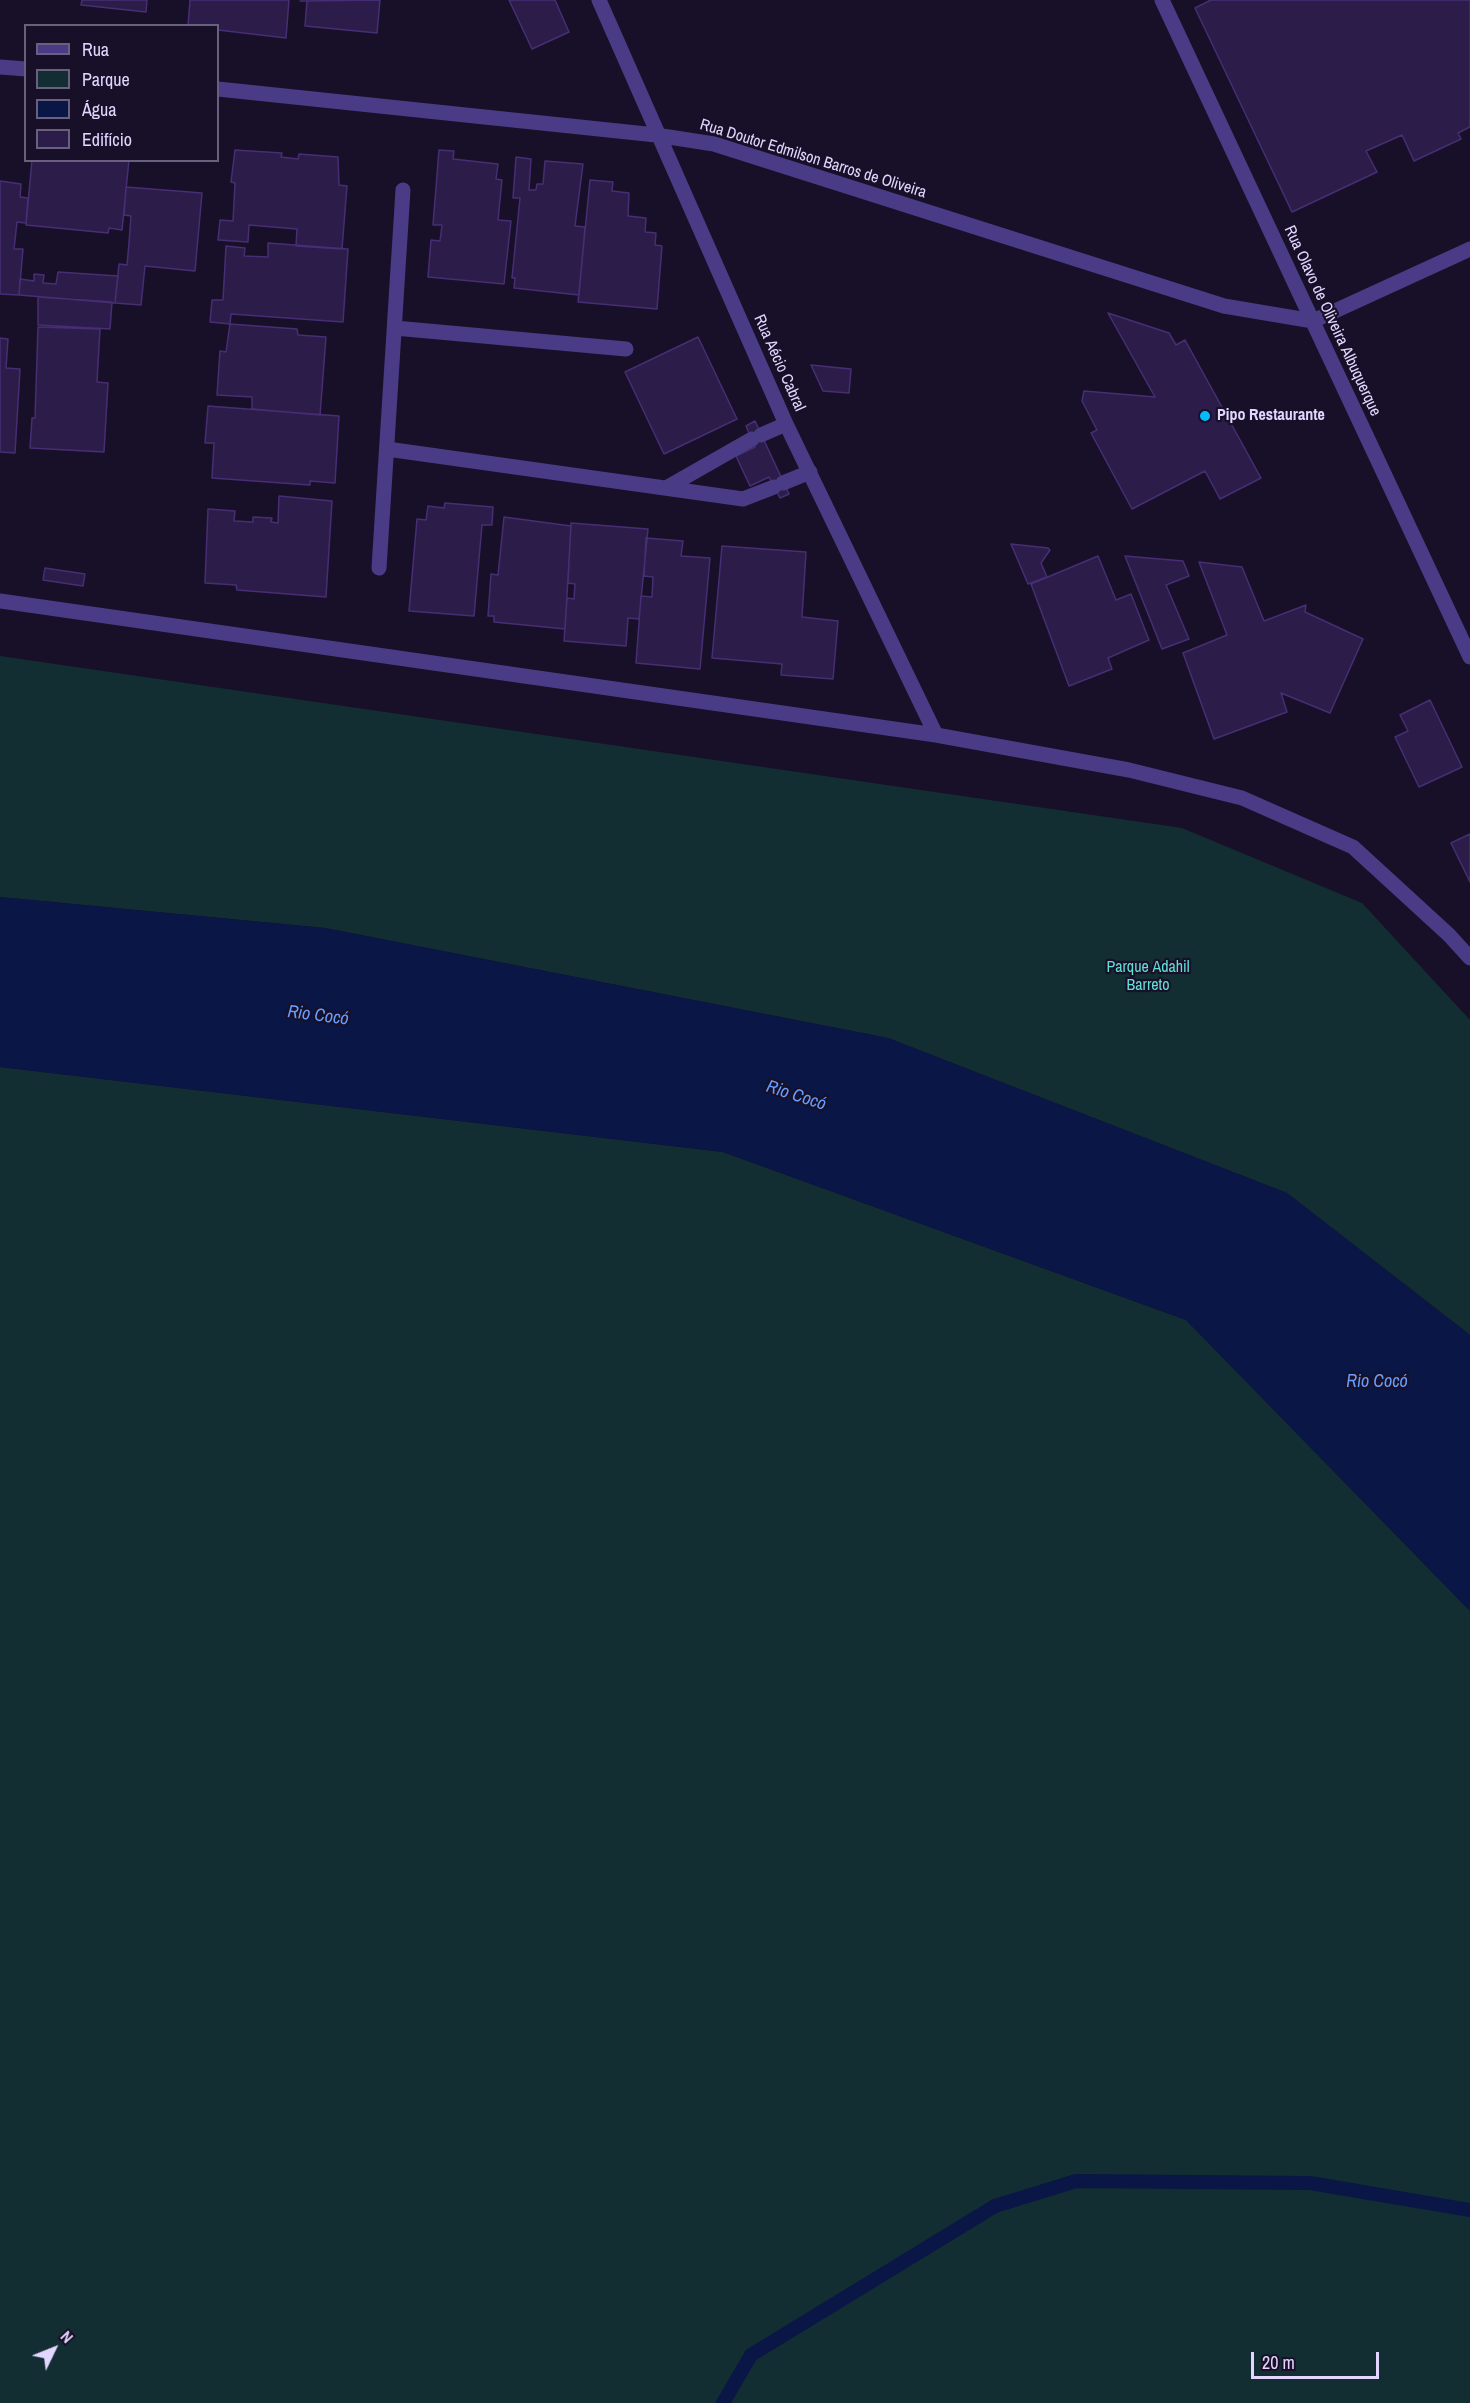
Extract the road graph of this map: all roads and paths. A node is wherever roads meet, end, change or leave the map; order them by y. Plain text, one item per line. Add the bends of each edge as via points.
1 (598, 0) edge
2 (1162, 0) edge
3 (0, 67) edge
4 (24, 69) edge
5 (219, 89) edge
6 (656, 135) junction
7 (403, 190) dead end
8 (1470, 249) edge
9 (1313, 321) junction
10 (395, 328) junction
11 (626, 349) dead end
12 (786, 424) junction
13 (387, 449) junction
14 (810, 472) junction
15 (666, 488) junction
16 (379, 568) dead end
17 (0, 601) edge
18 (1470, 657) edge
19 (936, 735) junction
20 (1470, 958) edge

1 - 6 street, Rua Aécio Cabral
2 - 9 street, Rua Olavo de Oliveira Albuquerque
3 - 4 street
5 - 6 street, Rua Doutor Edmilson Barros de Oliveira
6 - 9 street, Rua Doutor Edmilson Barros de Oliveira via 714,144 1224,306
6 - 12 street, Rua Aécio Cabral
7 - 10 street
8 - 9 street
9 - 18 street, Rua Olavo de Oliveira Albuquerque
10 - 11 street
10 - 13 street
12 - 14 street, Rua Aécio Cabral
12 - 15 street
13 - 15 street
13 - 16 street
14 - 15 street via 743,499
14 - 19 street, Rua Aécio Cabral
17 - 19 street
19 - 20 street via 1129,770 1242,798 1353,847

